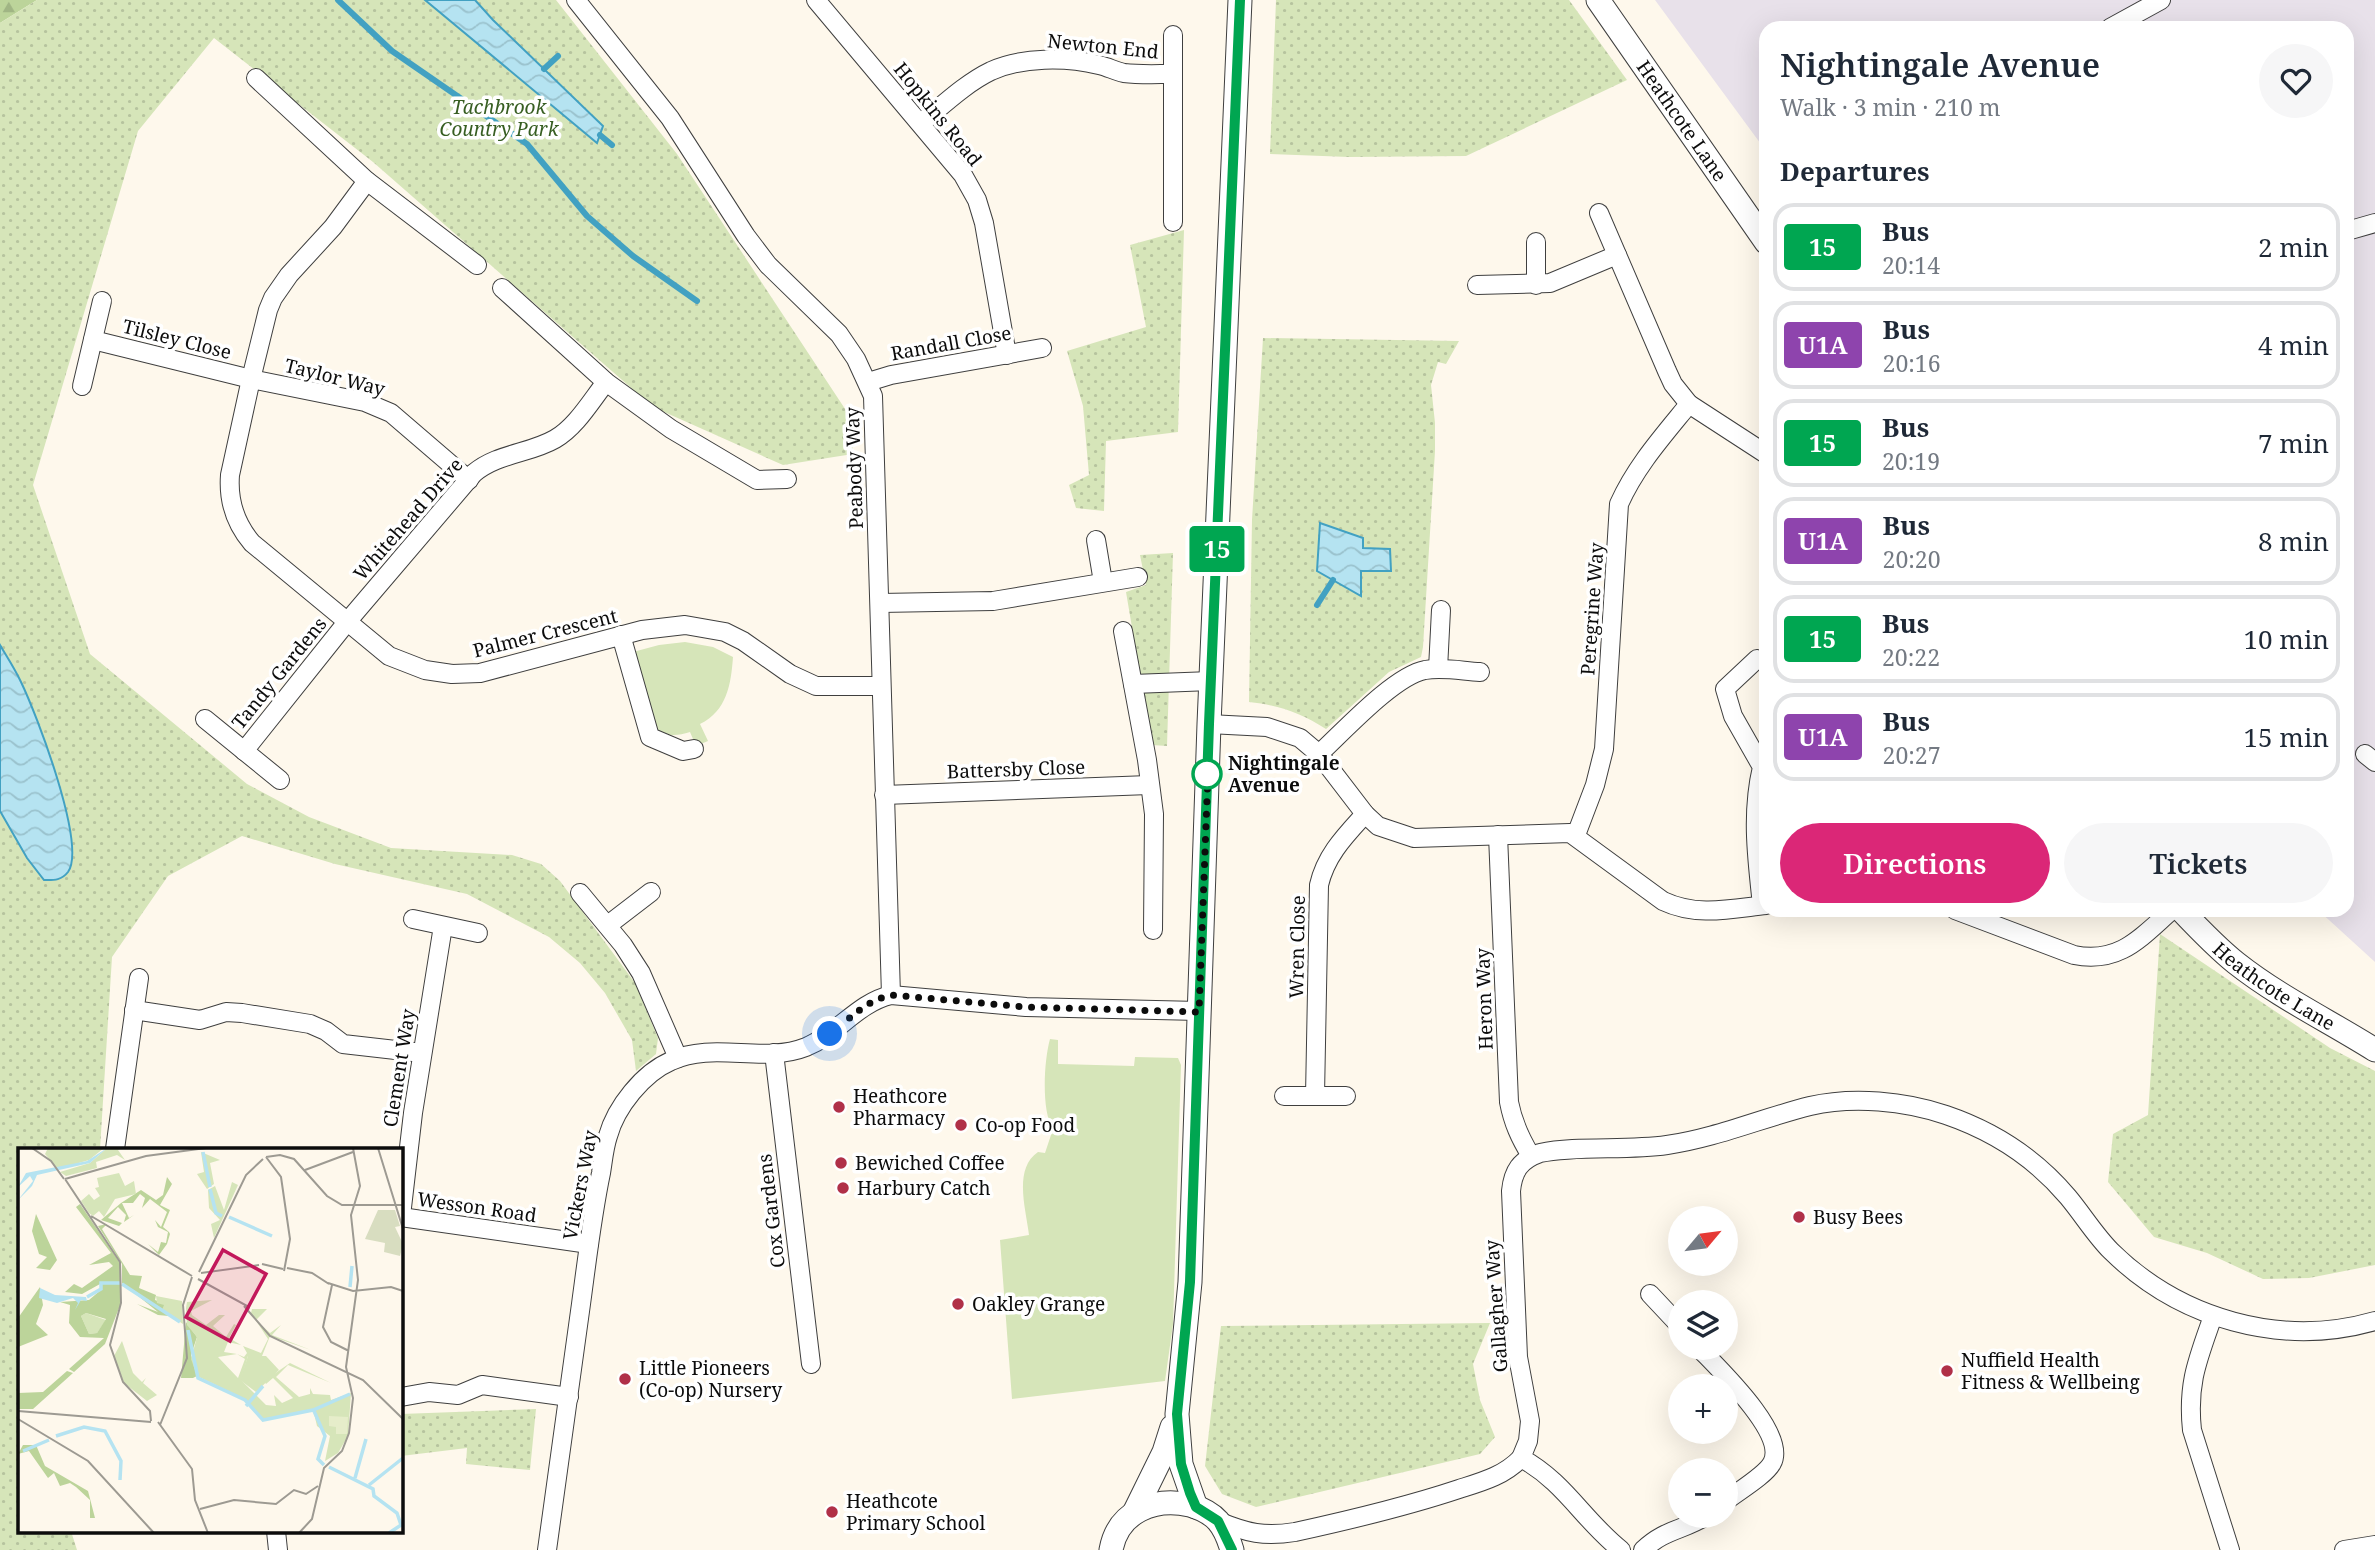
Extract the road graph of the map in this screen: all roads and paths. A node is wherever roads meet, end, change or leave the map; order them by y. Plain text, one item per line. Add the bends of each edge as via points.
1 (576, 0) edge
2 (816, 0) edge
3 (1240, 0) edge
4 (1598, 0) edge
5 (2161, 0) edge
6 (2123, 21) edge
7 (1174, 35) dead end
8 (1174, 74) junction
9 (256, 78) dead end
10 (921, 123) junction
11 (367, 181) junction
12 (1599, 213) dead end
13 (1173, 222) dead end
14 (2375, 223) edge
15 (2354, 229) edge
16 (1759, 232) edge
17 (1536, 242) dead end
18 (1616, 255) junction
19 (477, 265) dead end
20 (1478, 285) dead end
21 (1536, 285) junction
22 (502, 288) dead end
23 (102, 301) dead end
24 (93, 340) junction
25 (1042, 348) dead end
26 (1007, 355) junction
27 (250, 379) junction
28 (607, 382) junction
29 (868, 382) junction
30 (82, 386) dead end
31 (1689, 404) junction
32 (1759, 449) edge
33 (469, 480) junction
34 (787, 480) dead end
35 (1096, 540) dead end
36 (1138, 577) dead end
37 (1103, 582) junction
38 (880, 603) junction
39 (1441, 610) dead end
40 (347, 622) junction
41 (1124, 631) dead end
42 (621, 635) junction
43 (1757, 659) dead end
44 (1438, 669) junction
45 (1480, 672) dead end
46 (1211, 681) junction
47 (1133, 684) junction
48 (880, 686) junction
49 (205, 719) dead end
50 (1209, 724) junction
51 (694, 748) dead end
52 (244, 751) junction
53 (1319, 754) junction
54 (1759, 758) edge
55 (280, 780) dead end
56 (1759, 780) edge
57 (1149, 785) junction
58 (884, 795) junction
59 (1365, 814) junction
60 (1498, 835) junction
61 (1576, 835) junction
62 (1759, 860) edge
63 (651, 892) dead end
64 (580, 893) dead end
65 (1759, 906) edge
66 (1974, 917) edge
67 (2164, 917) edge
68 (2188, 917) edge
69 (413, 919) dead end
70 (608, 925) junction
71 (443, 926) junction
72 (1153, 930) dead end
73 (478, 933) dead end
74 (139, 978) dead end
75 (891, 995) junction
76 (134, 1010) junction
77 (1199, 1012) junction
78 (2375, 1050) edge
79 (422, 1053) junction
80 (775, 1053) junction
81 (678, 1058) junction
82 (1284, 1096) dead end
83 (1346, 1096) dead end
84 (1315, 1097) junction
85 (115, 1148) edge
86 (1531, 1156) junction
87 (402, 1208) edge
88 (402, 1216) edge
89 (589, 1244) junction
90 (1650, 1294) dead end
91 (1668, 1313) edge
92 (2213, 1316) junction
93 (2375, 1321) edge
94 (1710, 1360) edge
95 (811, 1364) dead end
96 (569, 1396) junction
97 (402, 1397) edge
98 (1177, 1414) junction
99 (1521, 1458) junction
100 (1738, 1492) edge
101 (1196, 1507) junction
102 (1134, 1513) junction
103 (1218, 1521) junction
104 (1681, 1528) edge
105 (276, 1532) edge
106 (1275, 1535) junction
107 (2375, 1545) edge
108 (278, 1550) edge
109 (547, 1550) edge
110 (1111, 1550) edge
111 (1232, 1550) edge
112 (1257, 1550) edge
113 (1621, 1550) edge
114 (1643, 1550) edge
115 (2230, 1550) edge
116 (2344, 1550) edge

1 - 29 street, Peabody Way via 670,118 768,265 839,334
2 - 10 street, Hopkins Road
3 - 46 street
4 - 16 street, Heathcote Lane
5 - 6 street
7 - 8 street, Newton End
8 - 10 street, Newton End via 1128,74 1071,61 1020,62 979,78
8 - 13 street, Newton End
9 - 11 street
10 - 26 street, Hopkins Road via 977,200
11 - 19 street
11 - 27 street, Palmer Crescent via 280,287 268,310
12 - 18 street
14 - 15 street
17 - 21 street
18 - 21 street
18 - 31 street via 1673,384
20 - 21 street
22 - 28 street
23 - 24 street, Tilsley Close
24 - 27 street, Tilsley Close
24 - 30 street, Tilsley Close
25 - 26 street, Randall Close
26 - 29 street, Randall Close
27 - 33 street, Taylor Way via 365,402 391,412
27 - 40 street, Palmer Crescent via 230,475 234,515 253,543
28 - 33 street, Whitehead Drive via 563,434 534,449 489,462
28 - 34 street via 671,429 757,480
29 - 38 street, Peabody Way via 873,396
31 - 32 street
31 - 61 street, Peregrine Way via 1645,458 1619,504 1604,749
33 - 40 street, Whitehead Drive
35 - 37 street
36 - 37 street
37 - 38 street via 993,601
38 - 48 street, Peabody Way
39 - 44 street
40 - 42 street, Palmer Crescent via 389,656 413,667 452,674 480,673
40 - 52 street, Tandy Gardens
41 - 47 street
42 - 48 street, Palmer Crescent via 685,625 725,632 807,683
42 - 51 street via 650,737 683,751
43 - 54 street via 1725,689 1733,716
44 - 45 street
44 - 53 street via 1399,681
46 - 47 street
46 - 50 street
47 - 57 street
48 - 58 street, Peabody Way
49 - 52 street, Tandy Gardens
50 - 53 street via 1280,730 1300,738
50 - 77 street
52 - 55 street, Tandy Gardens
53 - 59 street
56 - 62 street via 1755,824
57 - 58 street, Battersby Close
57 - 72 street via 1154,814
58 - 75 street, Peabody Way
59 - 60 street via 1378,826 1414,838
59 - 84 street, Wren Close via 1334,849 1319,885
60 - 61 street
60 - 86 street, Heron Way via 1509,1102
61 - 65 street via 1676,907 1701,912
63 - 70 street
64 - 70 street
66 - 67 street via 2074,955 2096,958 2125,949
68 - 78 street, Heathcote Lane via 2239,965
69 - 71 street
70 - 81 street via 641,973
71 - 73 street
71 - 79 street, Clement Way
74 - 76 street
75 - 77 street, Vickers Way via 1026,1007
75 - 80 street, Vickers Way via 862,1007 818,1041
76 - 79 street via 200,1020 226,1012 242,1013 310,1024 343,1044
76 - 85 street
77 - 98 street via 1190,1282
79 - 87 street, Clement Way
80 - 81 street, Vickers Way via 717,1052
80 - 95 street, Cox Gardens
81 - 89 street, Vickers Way via 652,1073 617,1113 608,1136
82 - 84 street
83 - 84 street
86 - 92 street via 1667,1145 1719,1135 1812,1106 1874,1102 1923,1109 1972,1125 2013,1147 2050,1178 2127,1265
86 - 99 street, Gallagher Way via 1514,1172 1511,1191 1518,1357 1531,1421
88 - 89 street, Wesson Road
89 - 96 street, Vickers Way
90 - 91 street
92 - 93 street via 2296,1332
92 - 115 street via 2192,1379 2192,1430
94 - 100 street via 1750,1402 1767,1427 1775,1453 1772,1465
96 - 97 street via 482,1385 458,1395 429,1392
96 - 109 street, Vickers Way
98 - 101 street via 1181,1464
98 - 102 street
99 - 106 street via 1499,1475 1428,1499
99 - 113 street via 1549,1476
101 - 102 street via 1166,1501
101 - 103 street
102 - 110 street via 1118,1532
103 - 106 street
103 - 111 street
104 - 114 street via 1659,1536
105 - 108 street
106 - 112 street
107 - 116 street

